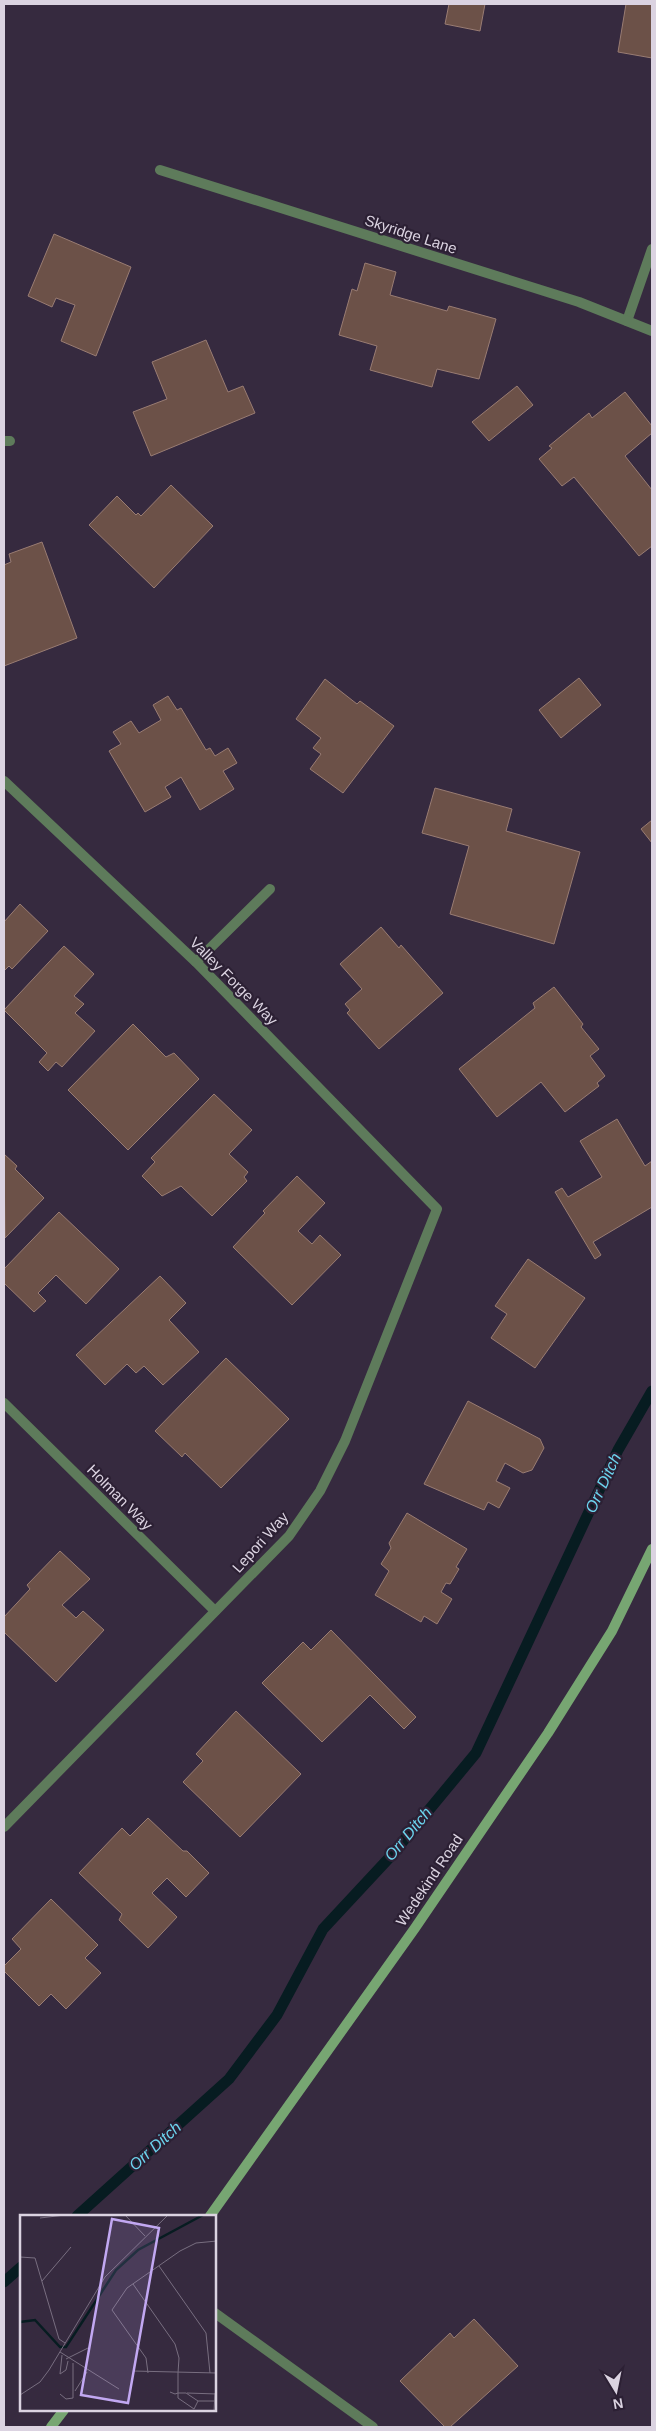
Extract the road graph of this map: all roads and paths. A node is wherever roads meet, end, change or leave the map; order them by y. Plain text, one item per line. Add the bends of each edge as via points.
1 (160, 170) dead end
2 (652, 248) edge
3 (627, 321) junction
4 (652, 331) edge
5 (4, 781) edge
6 (270, 889) dead end
7 (196, 962) junction
8 (437, 1210) joint
9 (4, 1403) edge
10 (652, 1549) edge
11 (215, 1611) junction
12 (4, 1827) edge
13 (211, 2215) edge
14 (216, 2314) edge
15 (63, 2411) edge
16 (51, 2427) edge
17 (373, 2427) edge

1 - 3 street, Skyridge Lane via 579,302
2 - 3 street
3 - 4 street, Skyridge Lane
5 - 7 street, Valley Forge Way
6 - 7 street
7 - 8 street, Valley Forge Way
8 - 11 street, Lepori Way via 345,1441 320,1492 289,1536
9 - 11 street, Holman Way
10 - 13 street, Wedekind Road via 612,1631 548,1733 415,1928
11 - 12 street, Lepori Way
14 - 17 street
15 - 16 street

